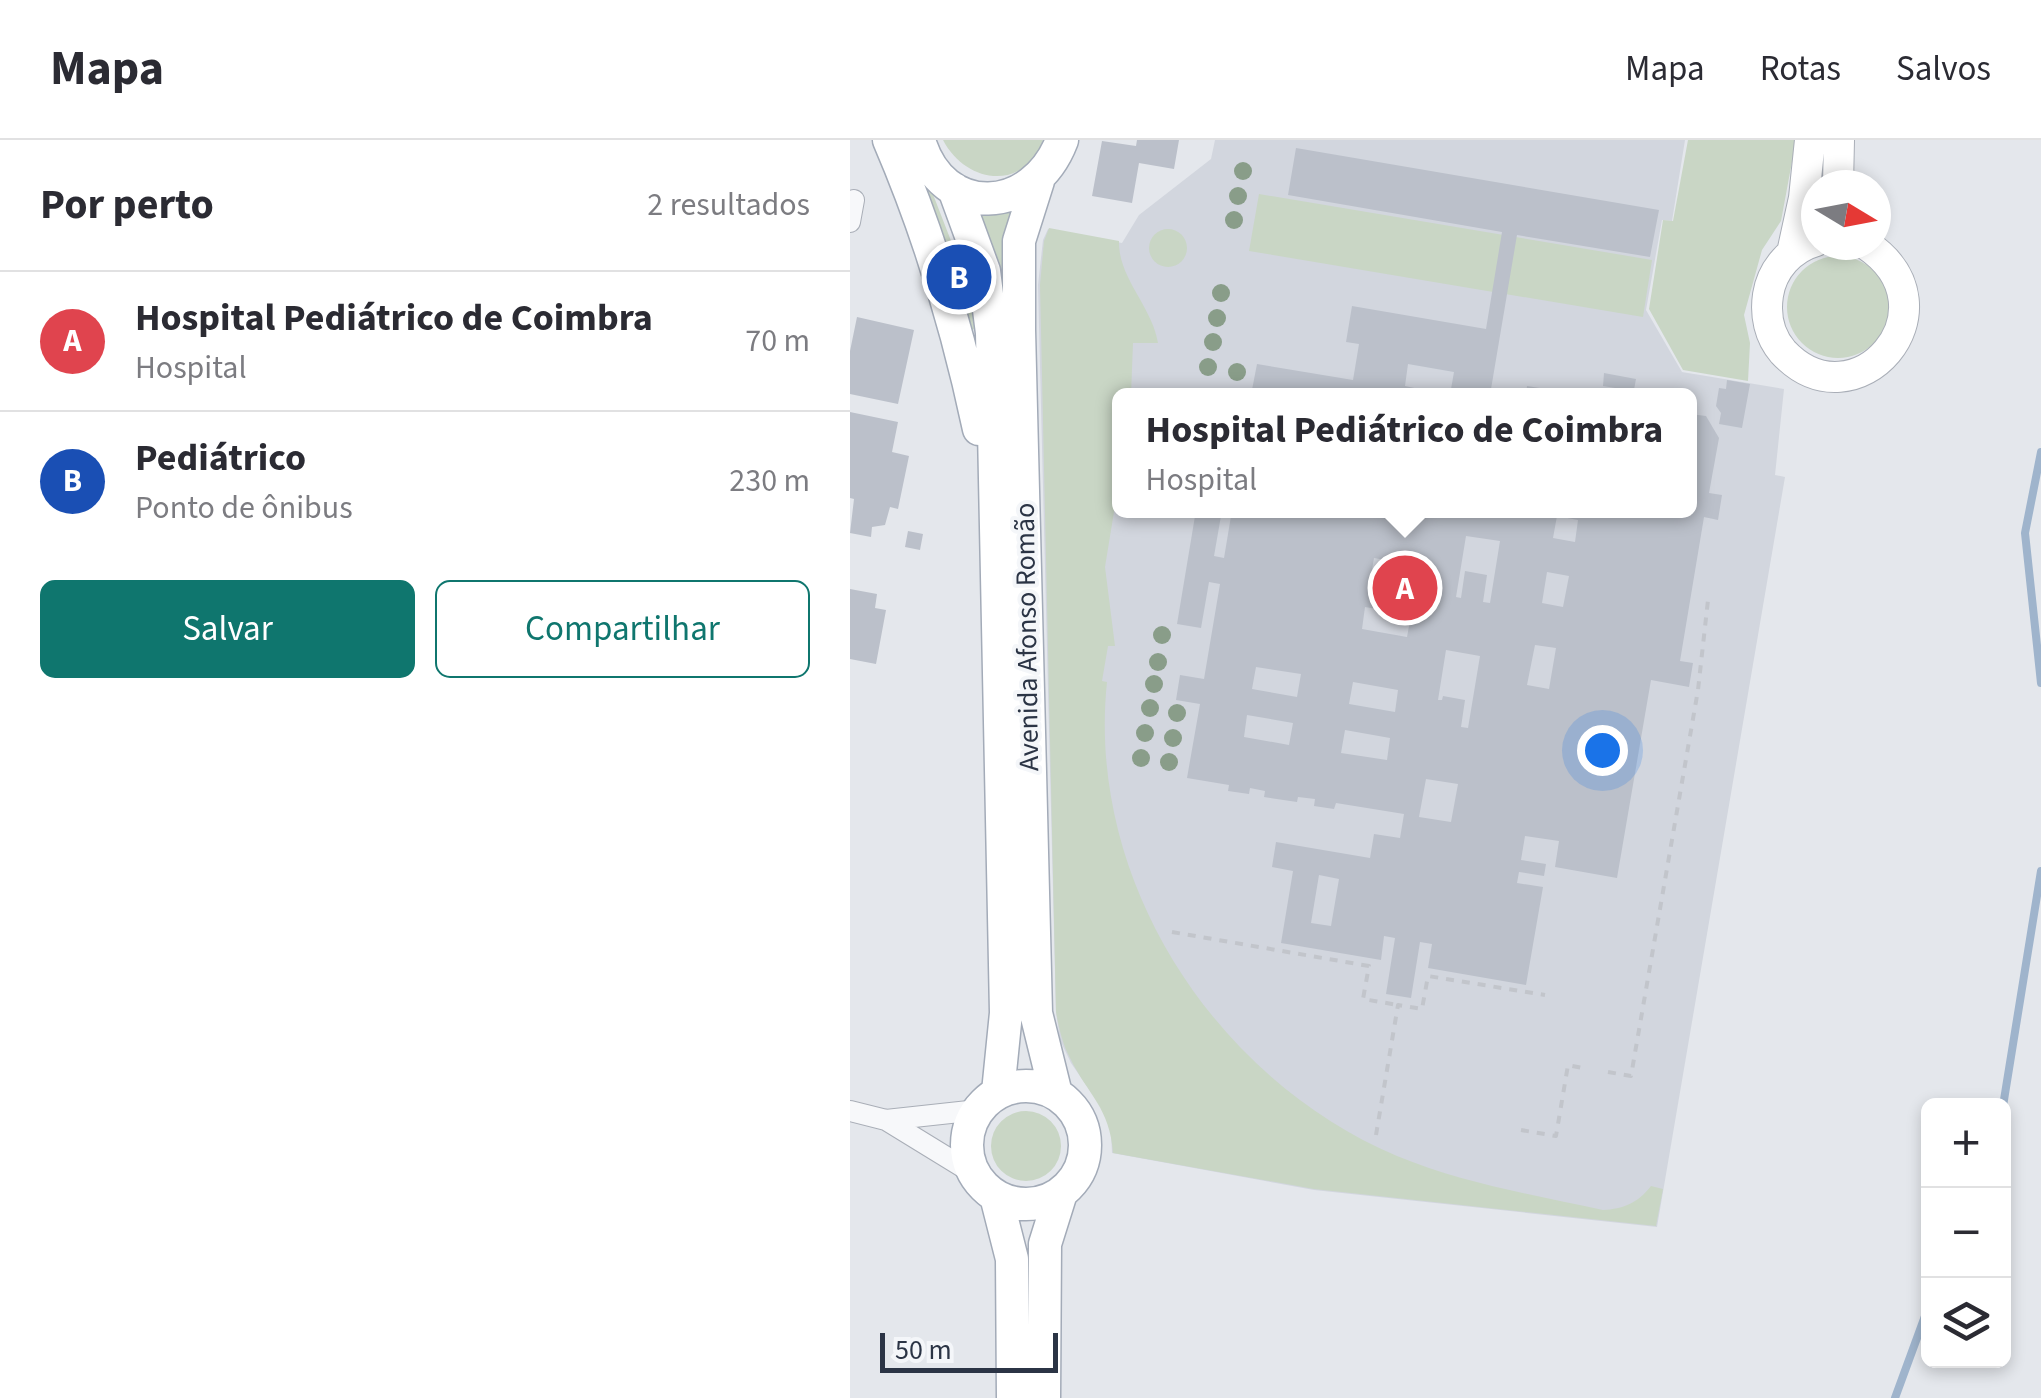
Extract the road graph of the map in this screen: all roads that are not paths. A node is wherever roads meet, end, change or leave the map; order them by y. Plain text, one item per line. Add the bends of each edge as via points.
1 (889, 140) edge
2 (919, 140) edge
3 (1062, 140) edge
4 (1810, 140) edge
5 (1840, 140) edge
6 (1807, 170) edge
7 (1839, 170) edge
8 (1038, 180) junction
9 (954, 189) junction
10 (854, 200) dead end
11 (850, 222) edge
12 (1801, 249) edge
13 (1887, 260) edge
14 (994, 502) junction
15 (1056, 1094) junction
16 (988, 1101) junction
17 (850, 1112) edge
18 (886, 1120) junction
19 (985, 1185) junction
20 (1061, 1193) junction
21 (1014, 1398) edge
22 (1044, 1398) edge

1 - 14 main road via 960,339
2 - 9 main road, Avenida Afonso Romão via 936,174
3 - 8 main road, Avenida Afonso Romão
4 - 6 street
5 - 7 street
8 - 9 main road via 1006,196
8 - 15 main road, Avenida Afonso Romão via 1019,242 1019,330 1036,1013
9 - 14 main road, Avenida Afonso Romão via 984,271 992,332
10 - 11 street
12 - 13 street via 1778,268 1769,286 1769,326 1793,362 1836,377 1860,373 1895,343 1905,298
14 - 16 main road, Avenida Afonso Romão via 1006,1013
15 - 16 main road via 1028,1086
15 - 20 main road via 1071,1106 1085,1142 1083,1161
16 - 18 street
16 - 19 main road via 967,1144
17 - 18 street
18 - 19 street
19 - 20 main road via 1012,1203
19 - 21 main road via 1012,1259
20 - 22 main road via 1045,1244

